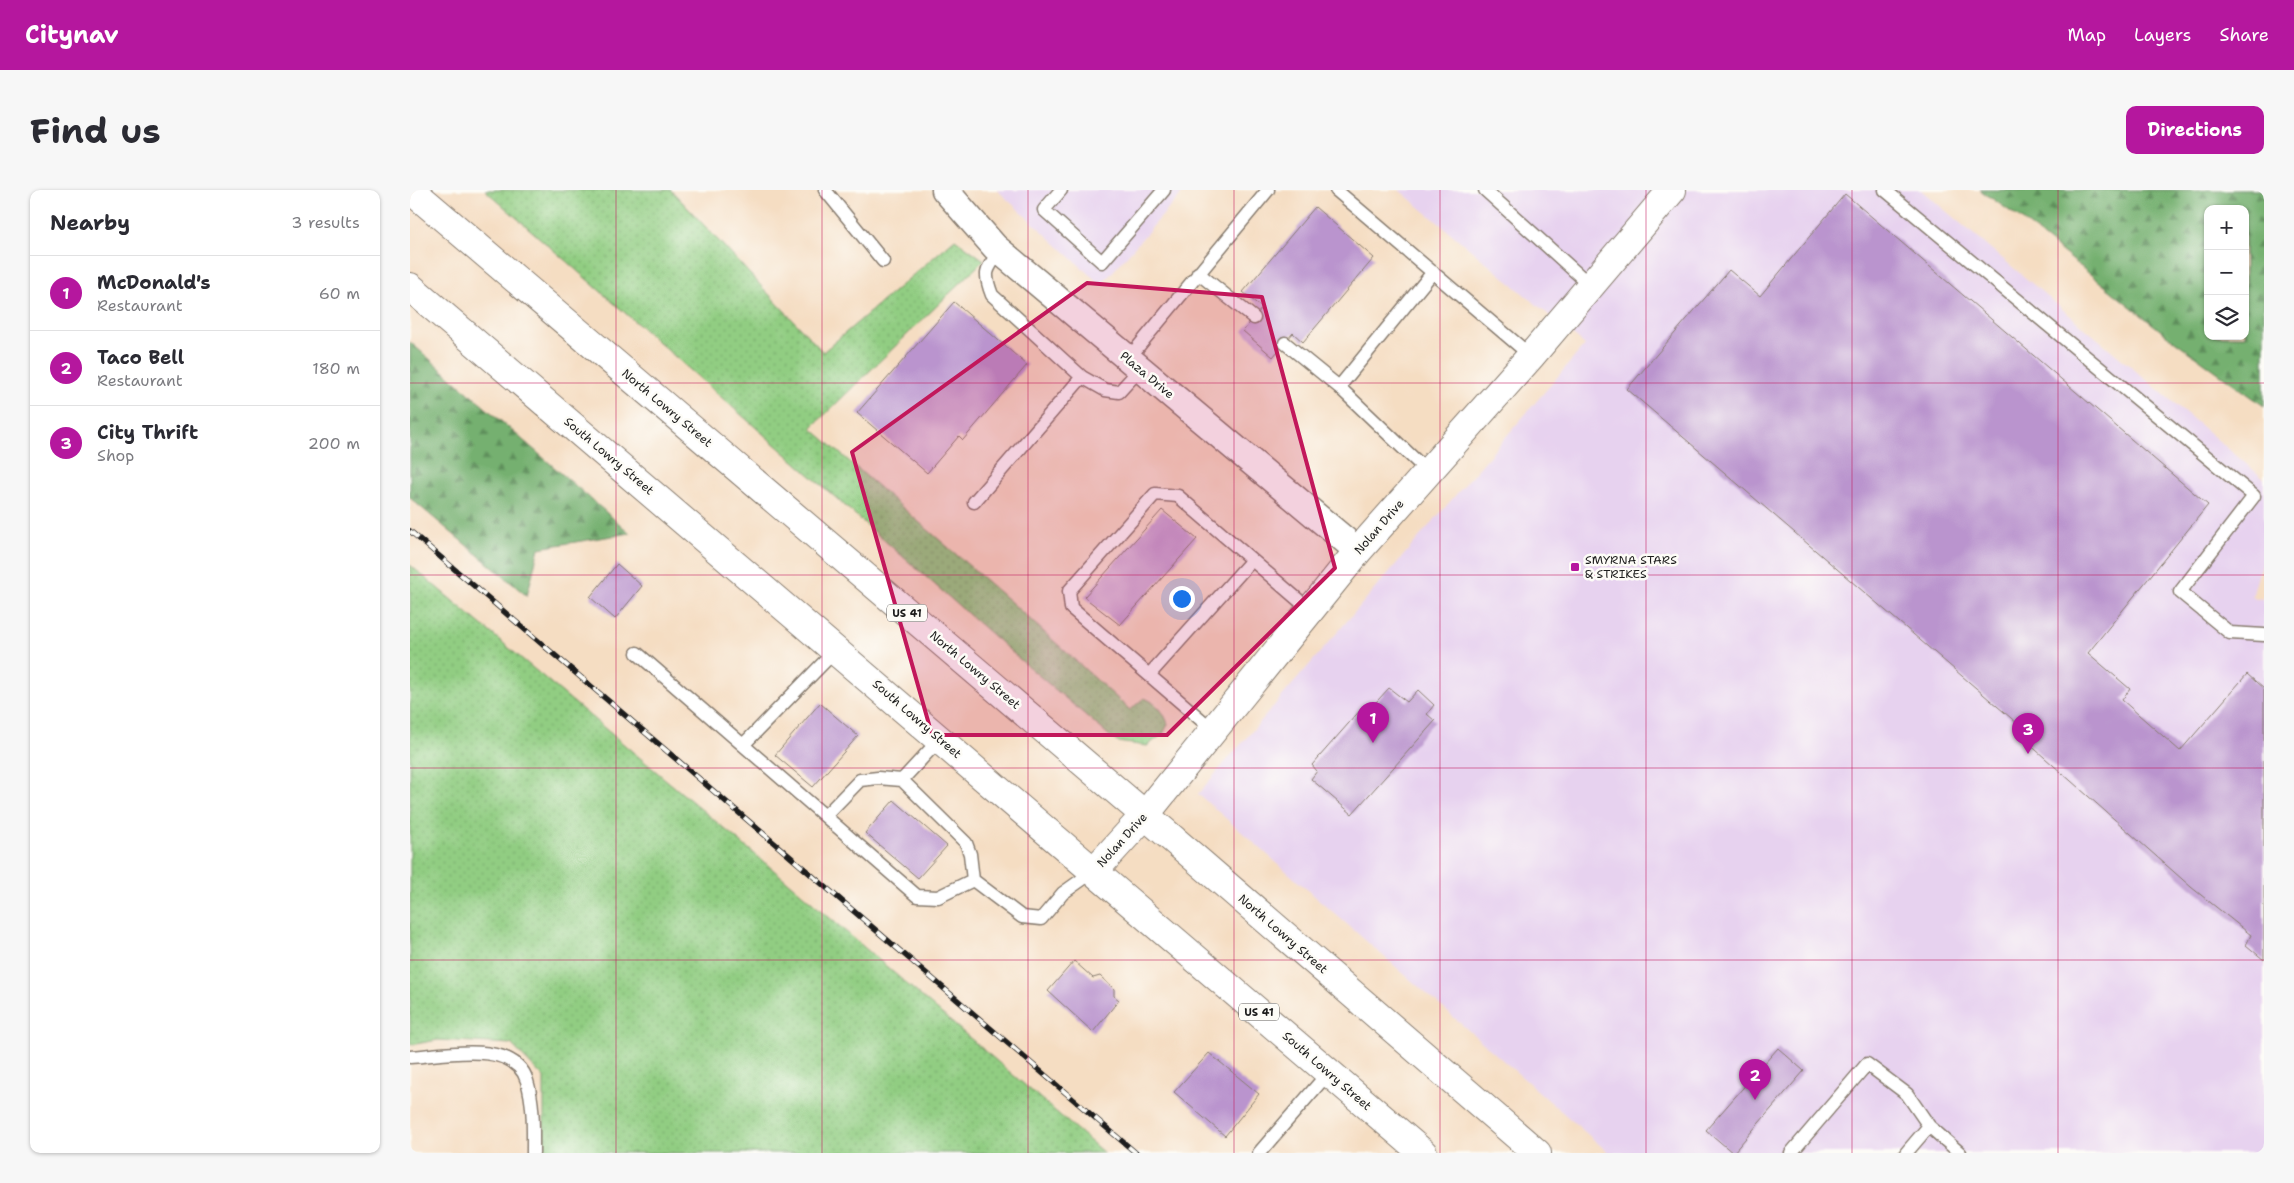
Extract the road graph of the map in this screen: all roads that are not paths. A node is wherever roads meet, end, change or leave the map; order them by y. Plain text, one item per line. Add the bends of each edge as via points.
1 (411, 190) edge
2 (825, 190) edge
3 (945, 190) edge
4 (1061, 190) edge
5 (1164, 190) edge
6 (1268, 190) edge
7 (1336, 190) edge
8 (1485, 190) edge
9 (1672, 190) edge
10 (1885, 190) edge
11 (1000, 251) junction
12 (883, 261) dead end
13 (1433, 272) junction
14 (1198, 273) junction
15 (410, 286) edge
16 (1591, 286) junction
17 (1254, 318) dead end
18 (1285, 343) dead end
19 (1531, 356) junction
20 (1134, 364) junction
21 (1082, 377) junction
22 (1339, 387) junction
23 (1428, 472) junction
24 (974, 502) dead end
25 (1358, 551) junction
26 (1252, 560) junction
27 (1310, 610) junction
28 (2264, 635) edge
29 (836, 650) junction
30 (637, 652) dead end
31 (1149, 675) junction
32 (1213, 730) junction
33 (940, 739) junction
34 (742, 745) junction
35 (902, 780) junction
36 (1145, 815) junction
37 (825, 816) junction
38 (1094, 871) junction
39 (973, 880) junction
40 (410, 1057) edge
41 (1328, 1072) junction
42 (1929, 1126) junction
43 (1411, 1146) edge
44 (533, 1153) edge
45 (1259, 1153) edge
46 (1537, 1153) edge
47 (1791, 1153) edge
48 (1906, 1153) edge
49 (1960, 1153) edge

1 - 36 main road, North Lowry Street / US 41
2 - 12 lane
3 - 11 street, Plaza Drive
4 - 5 lane via 1044,210 1102,262
6 - 14 lane
7 - 13 lane
8 - 16 lane
9 - 16 main road, Nolan Drive
10 - 28 lane via 2254,496 2180,592 2230,633
11 - 20 street, Plaza Drive
11 - 21 lane via 986,270 992,295
13 - 19 lane
13 - 22 lane
14 - 17 lane
14 - 20 lane
15 - 29 main road, South Lowry Street / US 41
16 - 19 main road, Nolan Drive
18 - 22 lane
19 - 23 main road, Nolan Drive
20 - 21 lane via 1119,392 1105,390
20 - 25 street, Plaza Drive
21 - 24 lane
22 - 23 lane
23 - 25 main road, Nolan Drive
25 - 27 main road, Nolan Drive
26 - 27 lane
26 - 31 lane
26 - 31 lane via 1178,496 1155,494 1069,591 1071,608
27 - 32 main road, Nolan Drive
29 - 33 main road, South Lowry Street / US 41
29 - 34 lane
30 - 34 lane
31 - 32 lane
32 - 36 main road, Nolan Drive
33 - 35 lane
33 - 38 main road, South Lowry Street / US 41
34 - 37 lane
35 - 37 lane via 860,780
35 - 39 lane via 966,842
36 - 38 main road, Nolan Drive
36 - 46 main road, North Lowry Street / US 41
37 - 39 lane via 917,896 938,897
38 - 39 lane via 1063,893 1041,919 1022,917
38 - 41 main road, South Lowry Street / US 41
40 - 44 lane via 492,1052 514,1060 527,1079 532,1107
41 - 43 main road, South Lowry Street / US 41
41 - 45 lane
42 - 47 lane via 1907,1094 1868,1064
42 - 48 lane
42 - 49 lane

